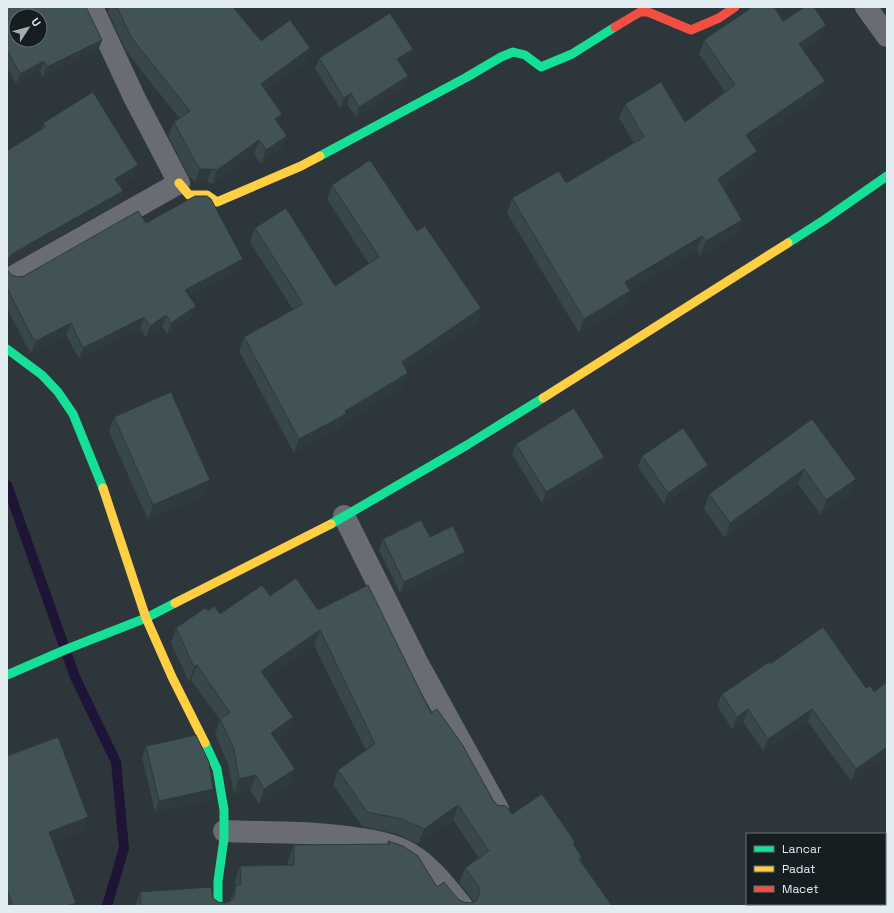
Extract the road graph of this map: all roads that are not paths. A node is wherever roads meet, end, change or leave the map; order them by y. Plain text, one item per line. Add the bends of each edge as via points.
1 (92, 7) edge
2 (735, 7) edge
3 (866, 7) edge
4 (887, 36) edge
5 (887, 176) edge
6 (179, 184) junction
7 (14, 276) edge
8 (7, 349) edge
9 (344, 516) junction
10 (146, 618) junction
11 (7, 675) edge
12 (498, 809) edge
13 (224, 832) junction
14 (218, 906) edge
15 (462, 906) edge

1 - 6 street via 135,100
2 - 6 street via 719,18 691,30 648,12 640,12 572,54 541,67 524,54 513,52 301,166 218,202 207,195 190,195
3 - 4 street
5 - 9 street via 824,220 613,354 467,445
6 - 7 street
8 - 10 street via 42,375 73,414 102,485
9 - 10 street
9 - 12 street via 417,662
10 - 11 street
10 - 13 street via 217,769 224,810
13 - 14 street via 218,881
13 - 15 street via 333,834 377,842 403,850 426,865

